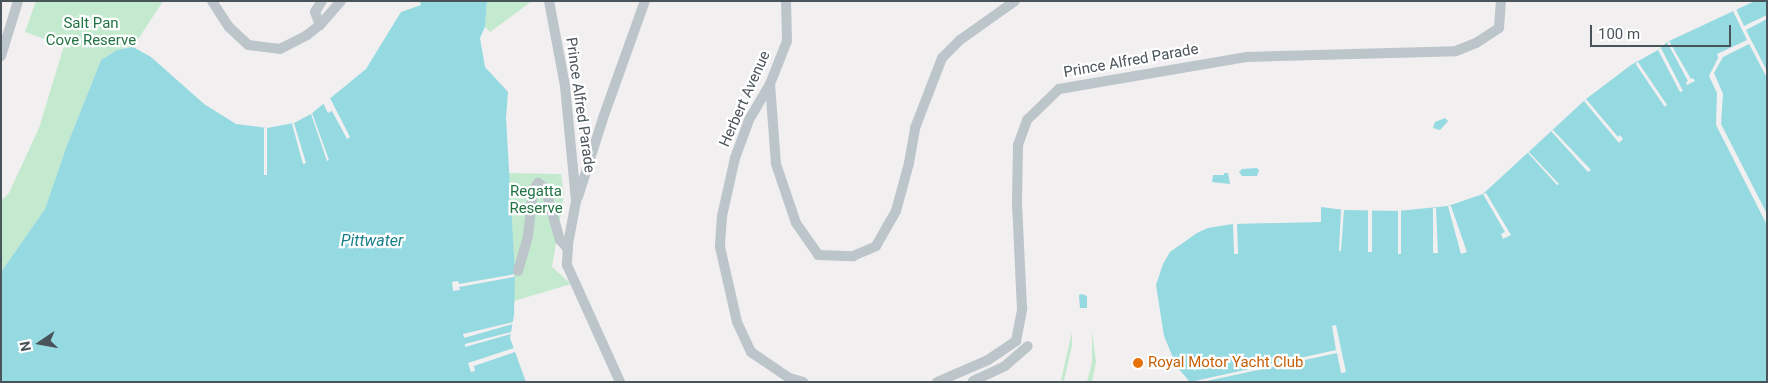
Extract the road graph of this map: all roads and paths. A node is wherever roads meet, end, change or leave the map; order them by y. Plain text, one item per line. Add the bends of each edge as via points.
1 (18, 1) edge
2 (212, 1) edge
3 (322, 1) edge
4 (341, 1) edge
5 (549, 1) edge
6 (645, 1) edge
7 (786, 1) edge
8 (1015, 1) edge
9 (1501, 1) edge
10 (320, 25) junction
11 (1, 56) edge
12 (770, 84) junction
13 (576, 202) junction
14 (568, 249) junction
15 (518, 271) dead end
16 (1028, 346) dead end
17 (973, 381) edge
18 (620, 382) edge
19 (803, 382) edge
20 (937, 382) edge

1 - 11 street
2 - 10 street via 229,27 248,45 280,49
3 - 10 street via 315,12
4 - 10 street
5 - 13 street, Prince Alfred Parade via 565,86
6 - 13 street
7 - 12 street, Herbert Avenue via 787,41
8 - 12 street via 960,40 942,58 915,128 896,211 876,246 853,256 818,255 796,223 776,164
9 - 20 street, Prince Alfred Parade via 1498,28 1476,43 1456,51 1248,57 1059,89 1027,120 1018,145 1022,309 1016,341 988,360
12 - 19 street, Herbert Avenue via 749,120 735,158 722,216 720,246 737,322 751,352 789,378
13 - 14 street, Prince Alfred Parade
14 - 15 street via 560,240 545,188 538,183 533,190 528,236
14 - 18 street, Prince Alfred Parade via 567,265
16 - 17 street via 992,375

